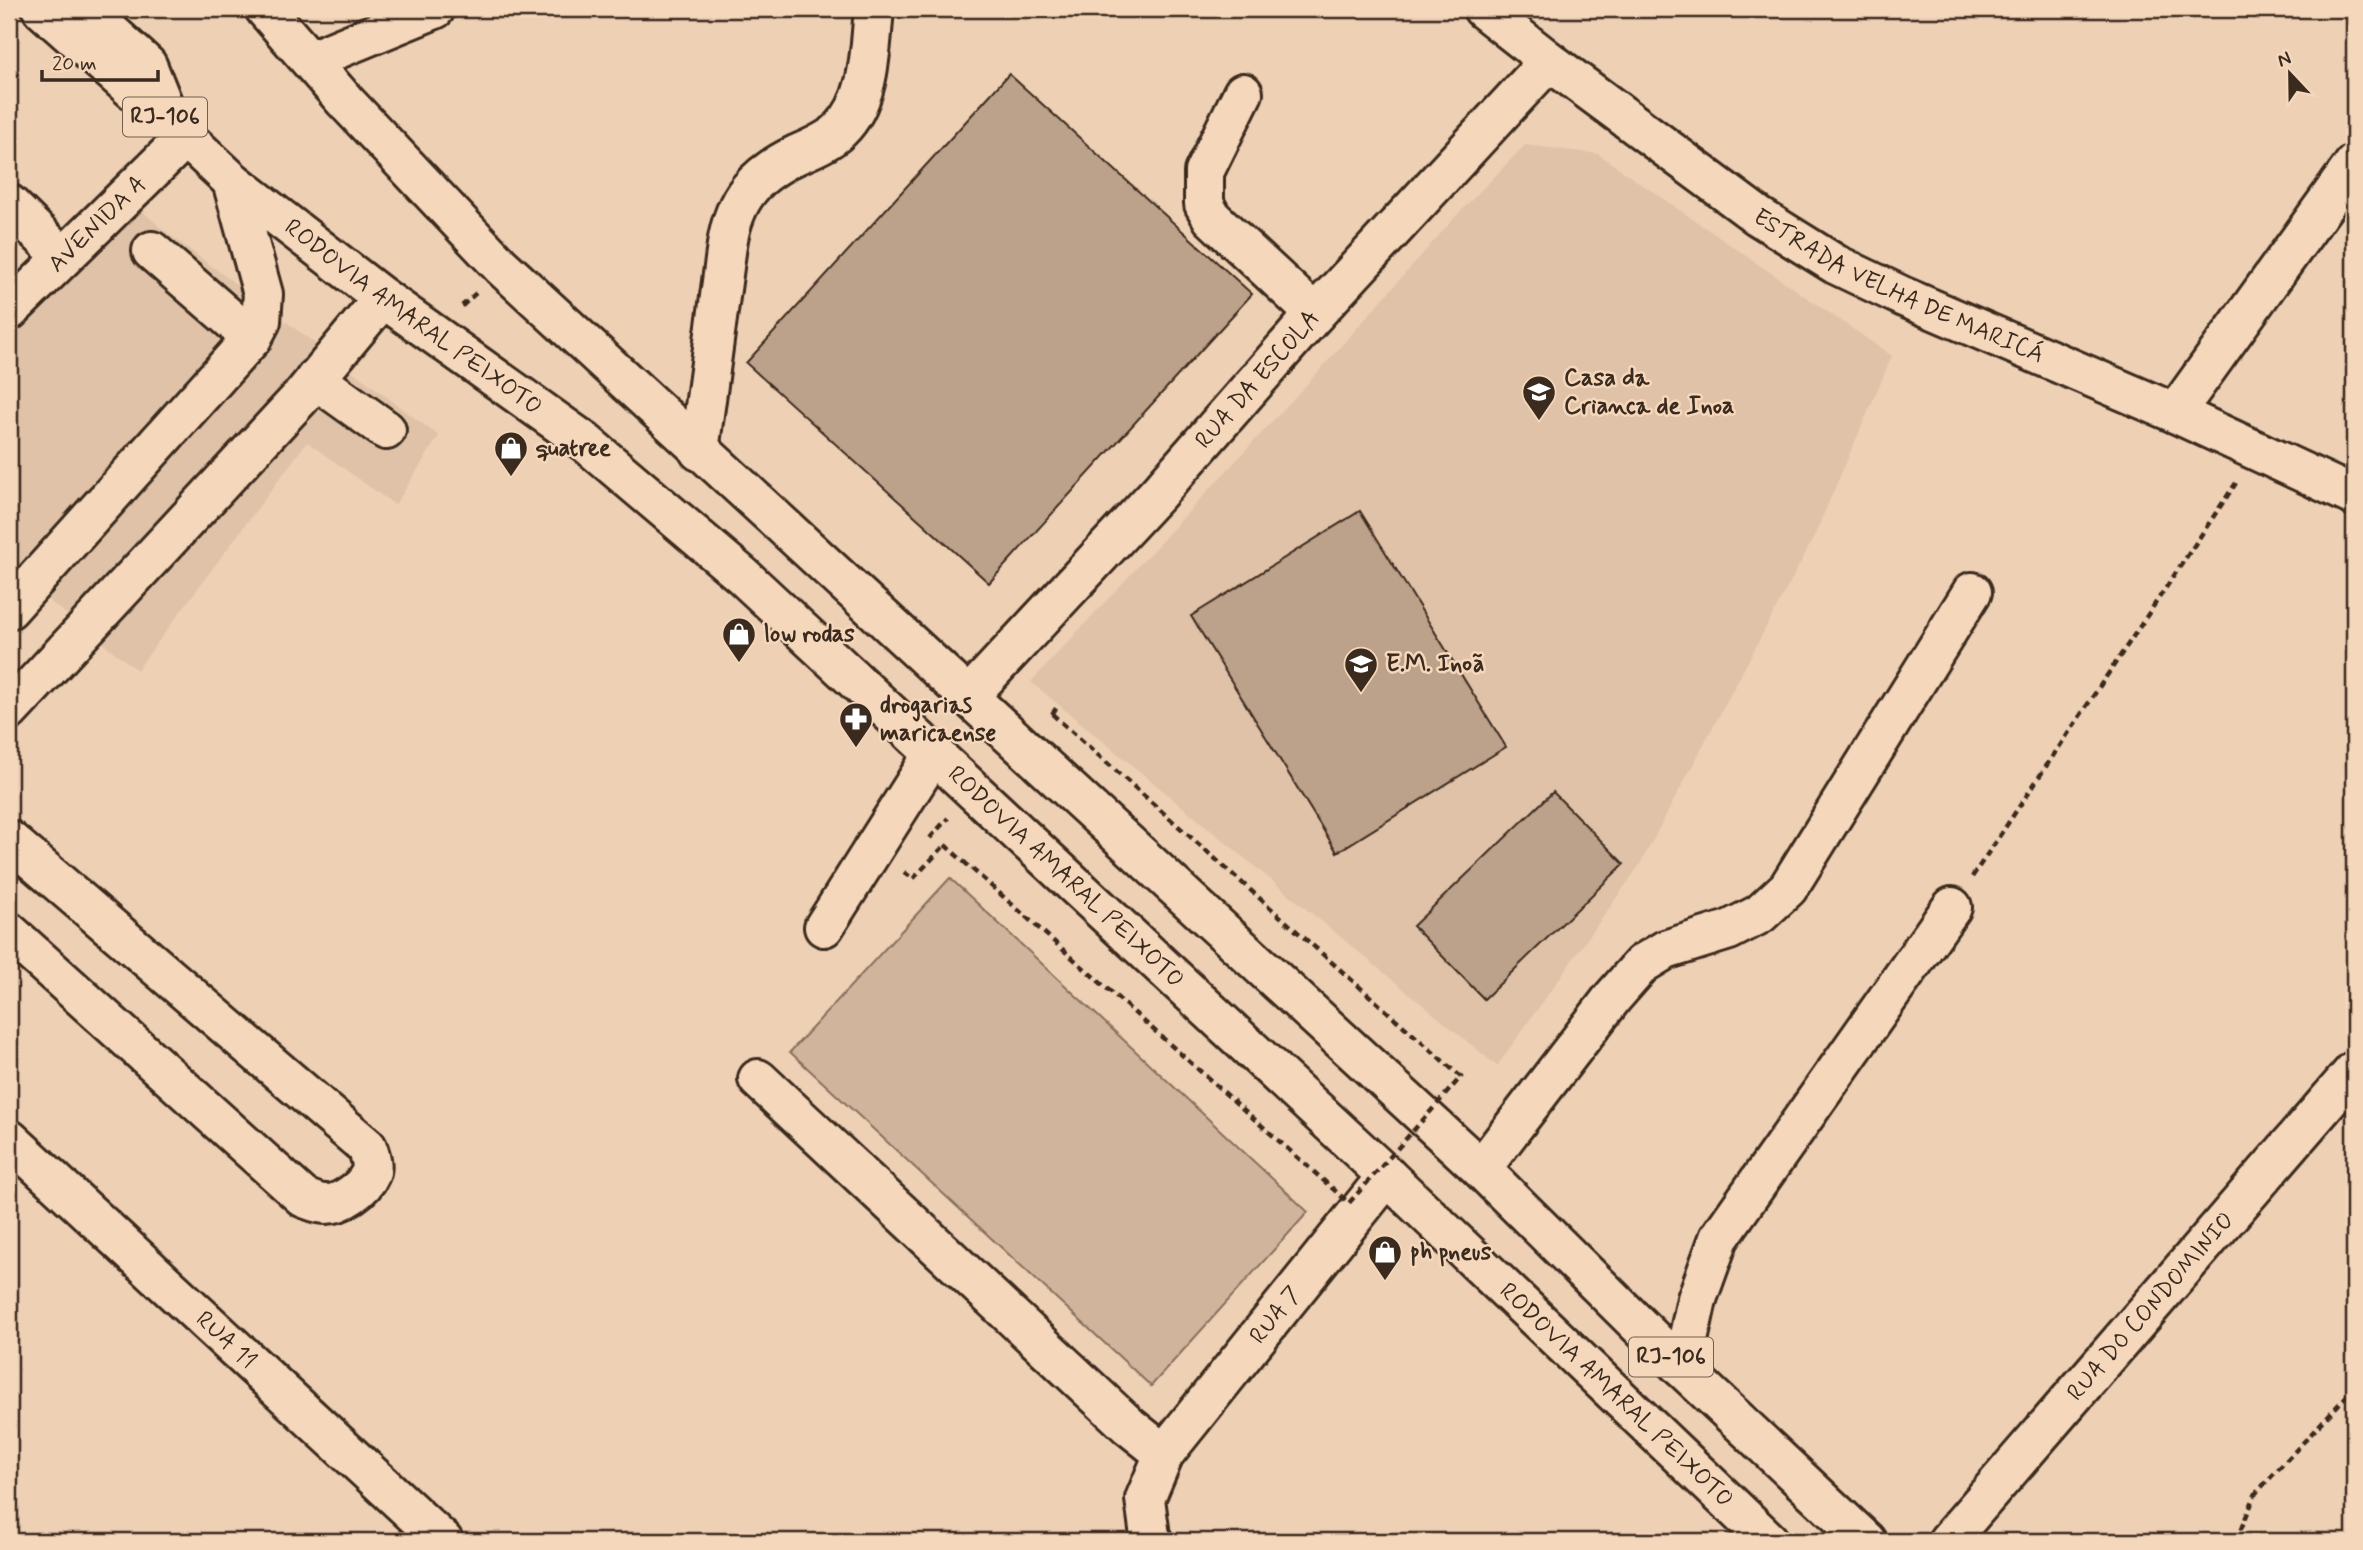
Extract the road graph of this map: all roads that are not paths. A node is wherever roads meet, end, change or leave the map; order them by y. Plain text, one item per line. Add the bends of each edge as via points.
1 (42, 9) edge
2 (85, 9) edge
3 (235, 9) edge
4 (265, 9) edge
5 (435, 9) edge
6 (874, 9) edge
7 (1483, 9) edge
8 (311, 60) junction
9 (1549, 61) junction
10 (1243, 93) dead end
11 (345, 101) junction
12 (178, 129) junction
13 (2354, 164) edge
14 (232, 181) junction
15 (9, 204) edge
16 (152, 251) dead end
17 (63, 257) junction
18 (383, 298) junction
19 (9, 311) edge
20 (1315, 314) junction
21 (252, 338) junction
22 (315, 379) junction
23 (2175, 413) junction
24 (386, 430) dead end
25 (699, 451) junction
26 (2354, 496) edge
27 (1972, 592) dead end
28 (9, 609) edge
29 (968, 697) junction
30 (9, 711) edge
31 (934, 753) junction
32 (9, 840) edge
33 (1952, 906) road end
34 (824, 927) dead end
35 (9, 932) edge
36 (2354, 1071) edge
37 (758, 1079) dead end
38 (9, 1139) edge
39 (1481, 1169) junction
40 (1387, 1175) junction
41 (1682, 1368) junction
42 (1164, 1454) junction
43 (443, 1541) edge
44 (1153, 1541) edge
45 (1769, 1541) edge
46 (1866, 1541) edge
47 (1948, 1541) edge

1 - 12 main road, RODOVIA AMARAL PEIXOTO / RJ-106
2 - 12 main road via 147,65
3 - 11 main road via 295,76
4 - 8 main road, RJ-106
5 - 8 main road
6 - 25 main road via 863,91 853,112 840,130 819,145 759,177 737,207 727,245
7 - 9 main road, ESTRADA VELHA DE MARICÁ
8 - 11 main road, RJ-106
9 - 20 main road, RUA DA ESCOLA
9 - 23 main road, ESTRADA VELHA DE MARICÁ via 1758,216 1835,264
10 - 20 main road via 1204,172 1204,205 1212,218
11 - 25 main road, RJ-106 via 501,266
12 - 14 main road, RODOVIA AMARAL PEIXOTO / RJ-106
12 - 17 main road, AVENIDA A
13 - 23 main road
14 - 18 main road, RODOVIA AMARAL PEIXOTO / RJ-106
14 - 21 main road via 263,294 261,321
15 - 17 main road
16 - 21 main road
17 - 19 main road, AVENIDA A
18 - 22 main road
18 - 31 main road, RODOVIA AMARAL PEIXOTO / RJ-106 via 585,442 743,576
20 - 29 main road, RUA DA ESCOLA via 1159,492
21 - 28 main road
22 - 24 main road
22 - 30 main road
23 - 26 main road, ESTRADA VELHA DE MARICÁ
25 - 29 main road, RJ-106
27 - 39 main road via 1788,888 1760,914 1729,930 1665,950 1642,964
29 - 39 main road, RJ-106
31 - 34 main road
31 - 40 main road, RODOVIA AMARAL PEIXOTO / RJ-106
32 - 35 main road via 367,1147 371,1173 339,1202 324,1204 304,1198
33 - 41 main road via 1719,1238 1697,1299
36 - 47 main road, RUA DO CONDOMINIO
37 - 42 main road
38 - 43 main road, RUA 11
39 - 41 main road, RJ-106
40 - 42 main road, RUA 7
40 - 45 main road, RODOVIA AMARAL PEIXOTO / RJ-106
41 - 46 main road, RJ-106
42 - 44 main road, RUA 7 via 1145,1499

